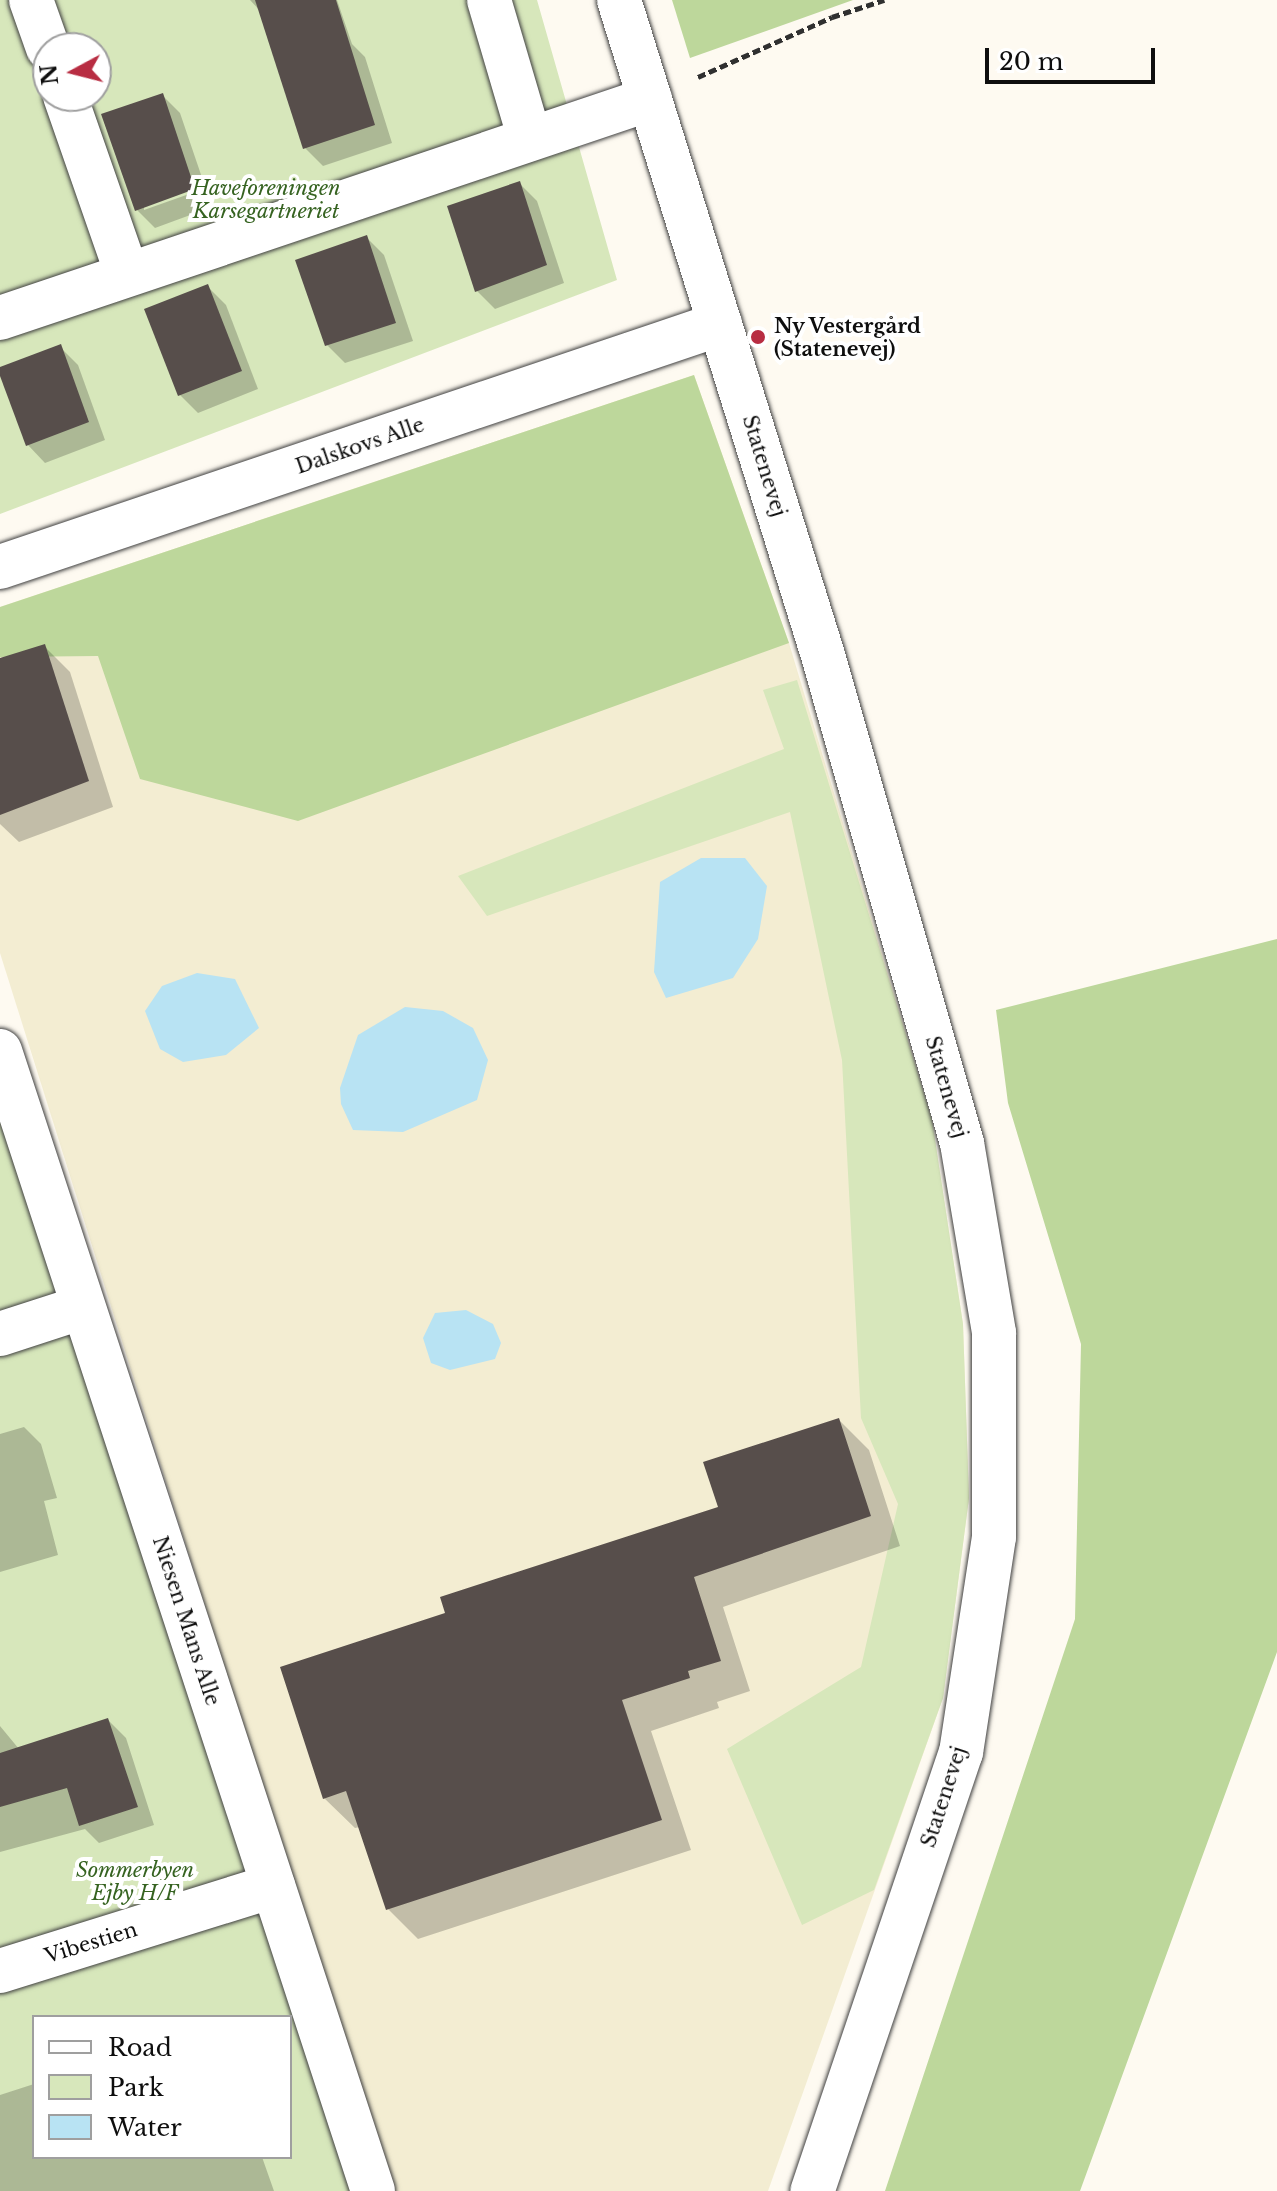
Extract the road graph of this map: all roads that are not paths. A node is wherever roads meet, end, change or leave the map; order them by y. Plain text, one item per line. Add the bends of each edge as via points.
1 (31, 0) edge
2 (489, 0) edge
3 (619, 0) edge
4 (42, 32) edge
5 (650, 99) junction
6 (71, 112) edge
7 (529, 136) junction
8 (127, 274) junction
9 (0, 318) edge
10 (720, 324) junction
11 (0, 567) edge
12 (0, 1051) edge
13 (83, 1307) junction
14 (0, 1334) edge
15 (273, 1886) junction
16 (0, 1971) edge
17 (373, 2191) edge
18 (812, 2191) edge

1 - 4 street
2 - 7 street
3 - 5 street, Statenevej
5 - 7 street
5 - 10 street, Statenevej
6 - 8 street
7 - 8 street
8 - 9 street
10 - 11 street, Dalskovs Alle
10 - 18 street, Statenevej via 822,652 962,1143 994,1333 994,1537 961,1752
12 - 13 street, Niesen Mans Alle
13 - 14 street
13 - 15 street, Niesen Mans Alle
15 - 16 street, Vibestien
15 - 17 street, Niesen Mans Alle

